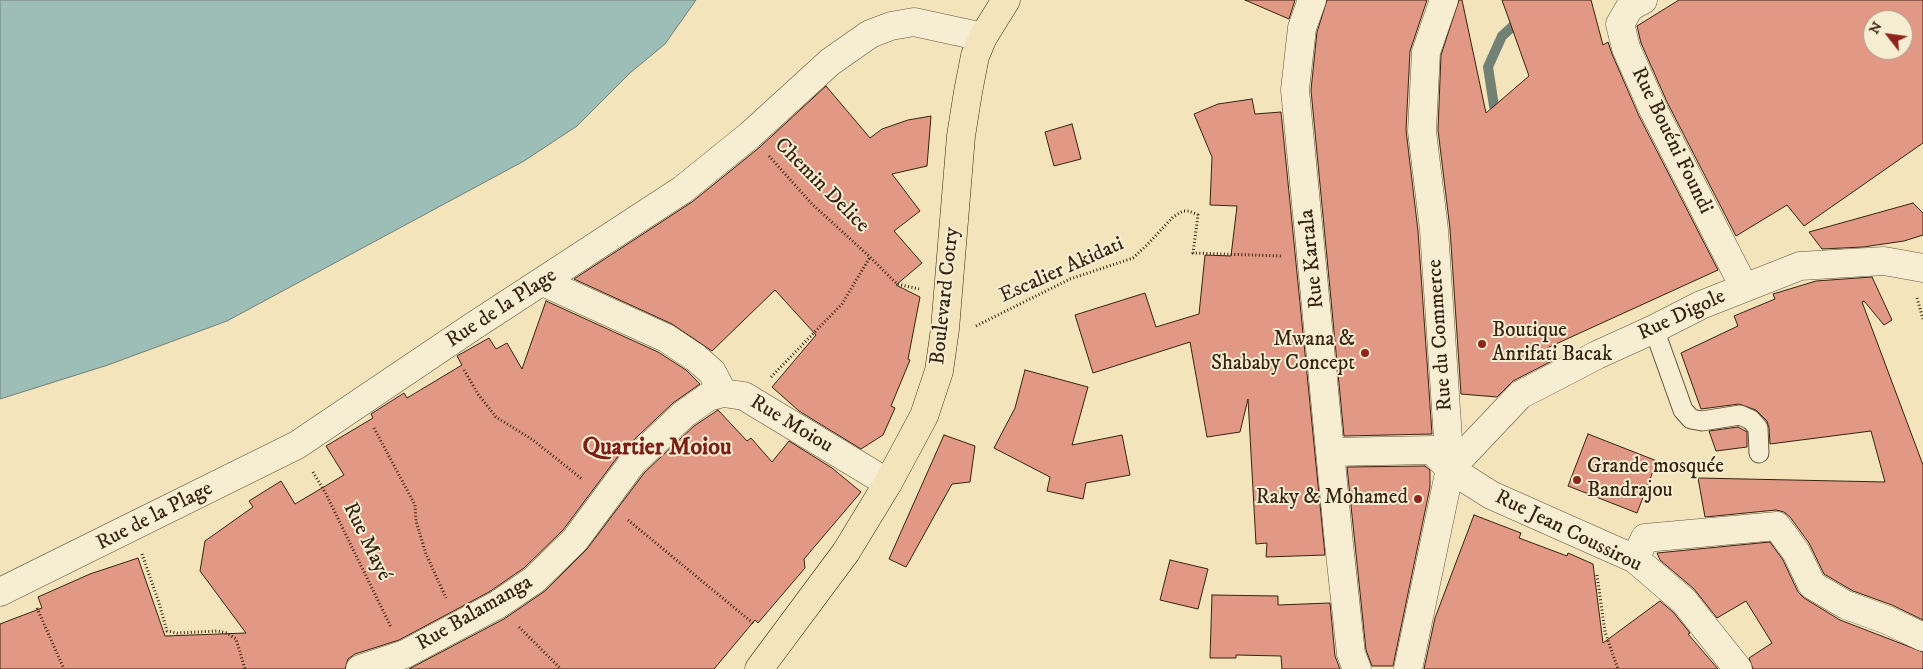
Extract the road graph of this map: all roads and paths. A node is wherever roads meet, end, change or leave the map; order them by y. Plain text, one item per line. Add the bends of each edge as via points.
1 (1006, 0) edge
2 (1312, 0) edge
3 (1444, 0) edge
4 (1643, 0) edge
5 (983, 37) junction
6 (750, 135) junction
7 (870, 257) junction
8 (1312, 257) junction
9 (1923, 268) edge
10 (543, 282) junction
11 (1744, 287) junction
12 (948, 295) junction
13 (1654, 328) junction
14 (946, 329) junction
15 (448, 344) junction
16 (728, 393) junction
17 (361, 403) junction
18 (297, 445) junction
19 (1331, 452) junction
20 (1759, 453) dead end
21 (1450, 469) junction
22 (888, 483) junction
23 (605, 501) junction
24 (133, 528) junction
25 (1592, 540) junction
26 (1635, 560) junction
27 (11, 587) edge
28 (497, 605) junction
29 (459, 626) junction
30 (1923, 637) edge
31 (778, 643) junction
32 (404, 654) junction
33 (64, 669) edge
34 (245, 669) edge
35 (360, 669) edge
36 (561, 669) edge
37 (759, 669) edge
38 (1357, 669) edge
39 (1408, 669) edge
40 (1618, 669) edge
41 (1738, 669) edge

1 - 5 main road, Boulevard Cotry
2 - 8 street, Rue Kartala via 1302,28 1295,90
3 - 21 street, Rue du Commerce via 1426,52 1422,131 1434,230
4 - 11 street, Rue Bouéni Foundi via 1630,7 1620,24 1626,48 1652,108
5 - 6 street, Rue de la Plage via 914,22 870,34 830,62
5 - 12 main road, Boulevard Cotry via 975,56 962,136
6 - 7 path, Chemin Delice via 812,204
6 - 10 street, Rue de la Plage via 682,190
7 - 12 path, Chemin Delice via 897,284
7 - 16 path, Chemin Delice via 842,304 772,376
8 - 14 path, Escalier Akidati via 1193,253 1198,216 1183,211 1133,258 1070,279 979,325 962,330
8 - 19 street, Rue Kartala
9 - 11 street, Rue Digole via 1884,261 1800,266
10 - 15 street, Rue de la Plage
10 - 16 street, Rue Moiou via 666,338 712,372
11 - 13 street, Rue Digole
12 - 14 main road, Boulevard Cotry
13 - 20 lane via 1683,410 1691,419 1702,421 1740,415 1751,420 1758,428
13 - 21 street, Rue Digole via 1520,395
14 - 22 main road, Boulevard Cotry via 939,371 924,416
15 - 17 street, Rue de la Plage
15 - 23 path via 478,394 496,416 533,440
16 - 22 street, Rue Moiou via 744,396
16 - 23 street, Rue Balamanga via 708,397 684,414 633,462
17 - 18 street, Rue de la Plage
17 - 29 path via 415,505 416,521 426,554
18 - 24 street, Rue de la Plage
18 - 32 path, Rue Mayé via 325,492
19 - 21 street, Rue Jean Coussirou via 1432,450
19 - 38 street, Rue Kartala via 1351,654
21 - 25 street, Rue Jean Coussirou via 1491,495
21 - 39 street, Rue du Commerce
22 - 31 main road, Boulevard Cotry via 846,552
23 - 28 street, Rue Balamanga via 555,562
23 - 31 path
24 - 27 street, Rue de la Plage
24 - 34 path via 167,631 227,632 236,639
25 - 26 street, Rue Jean Coussirou
25 - 40 path via 1605,632
26 - 30 street via 1645,538 1776,526 1796,552 1812,585 1846,605
26 - 41 street, Rue Jean Coussirou via 1684,601
27 - 33 path via 35,604
28 - 29 street, Rue Balamanga
28 - 36 path
29 - 32 street, Rue Balamanga
31 - 37 main road, Boulevard Cotry
32 - 35 street, Rue Balamanga

